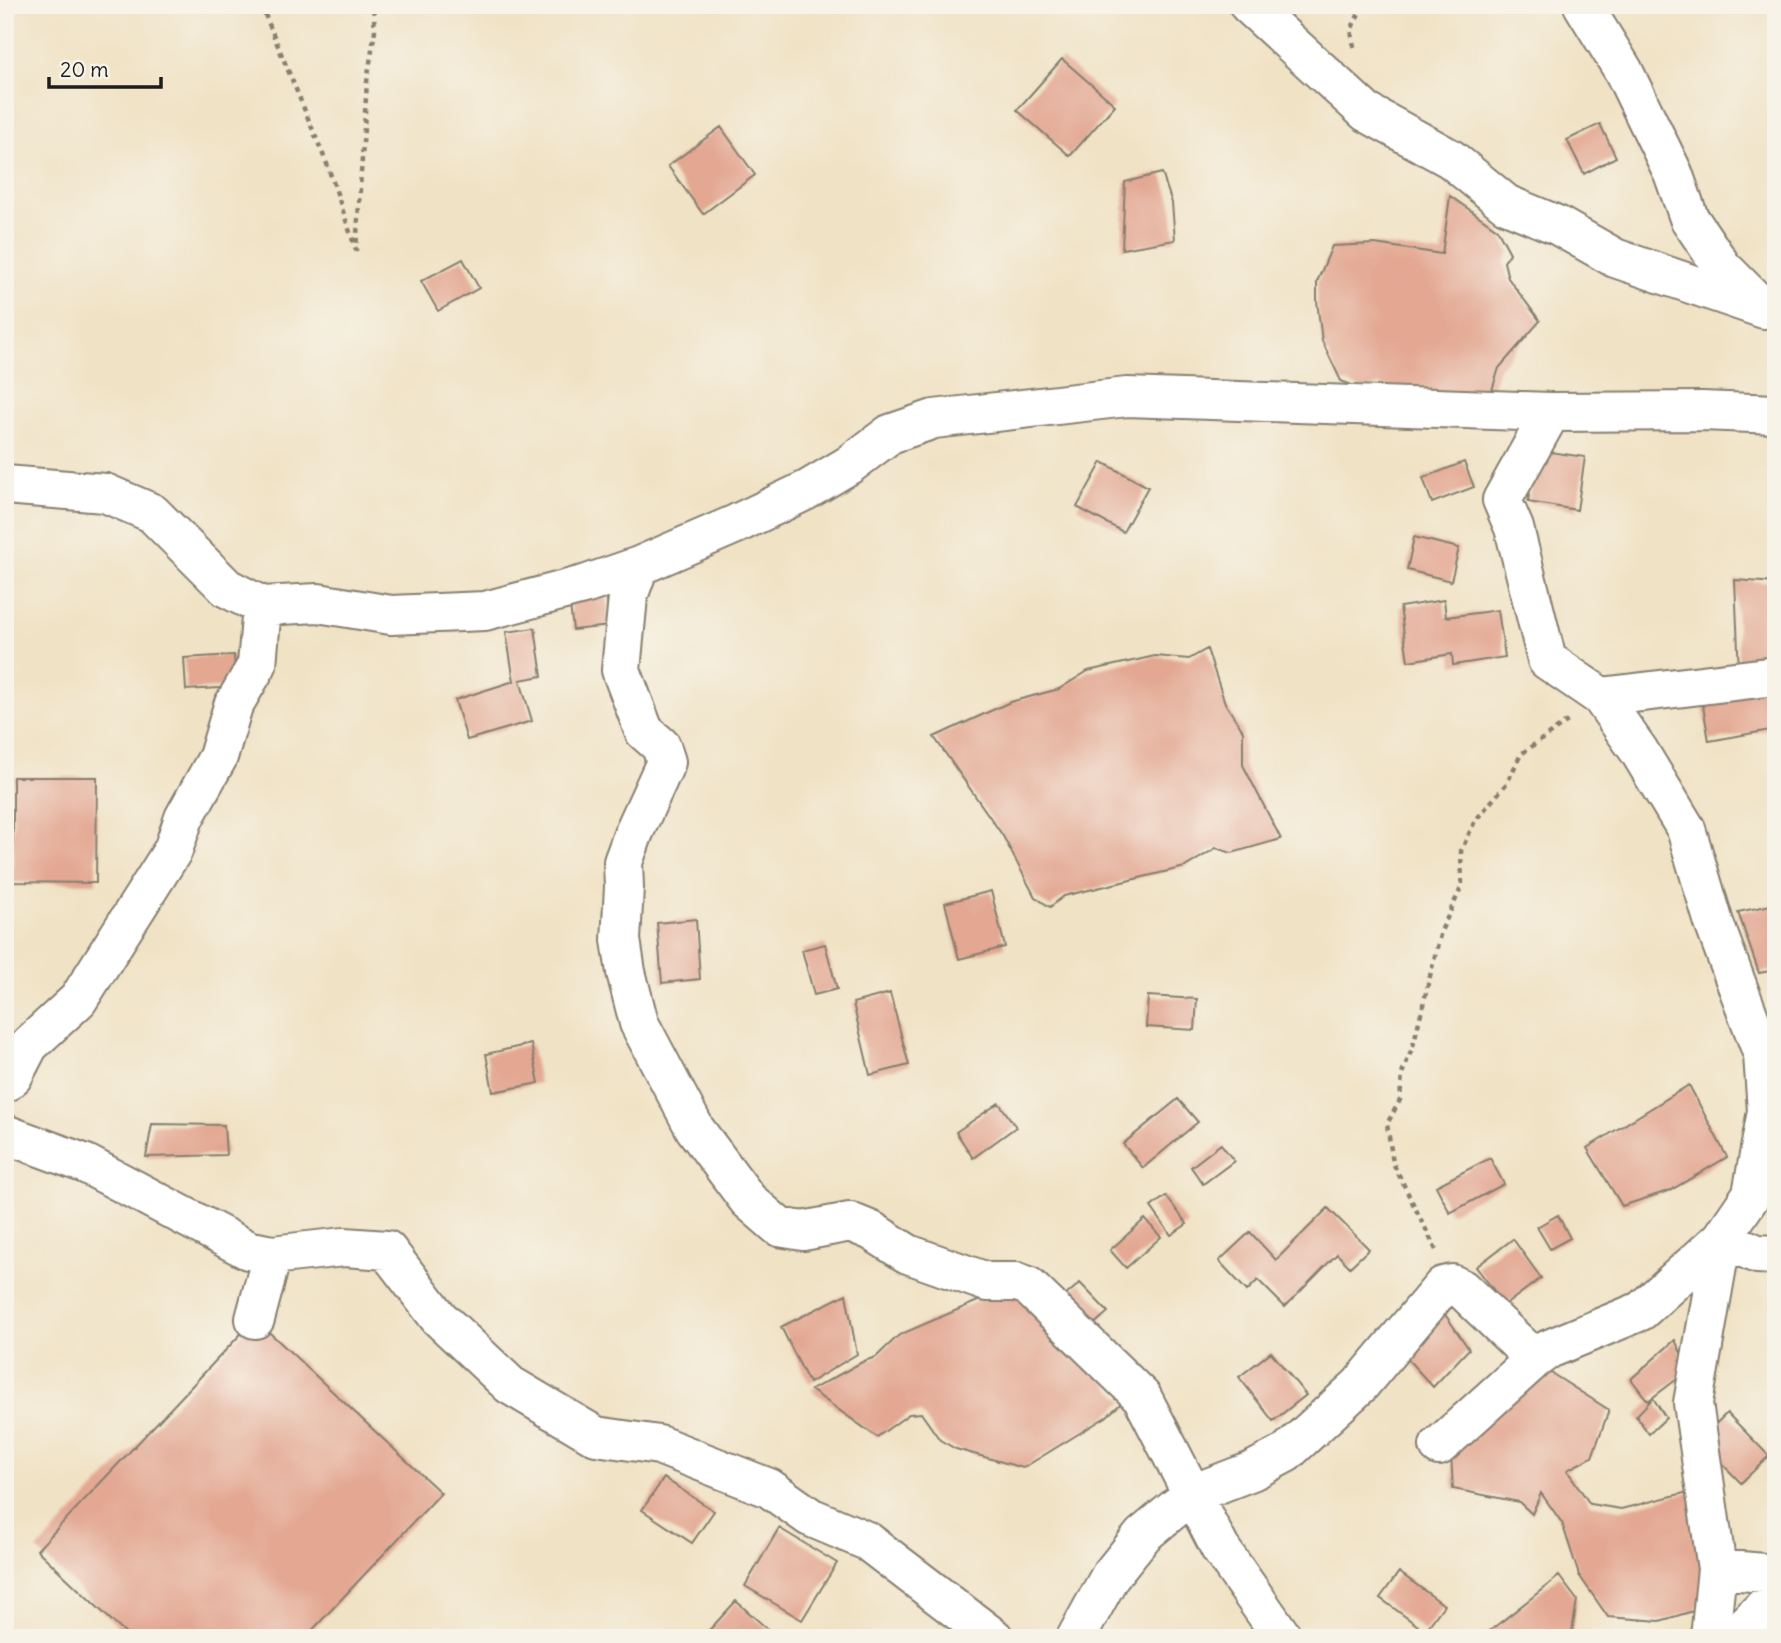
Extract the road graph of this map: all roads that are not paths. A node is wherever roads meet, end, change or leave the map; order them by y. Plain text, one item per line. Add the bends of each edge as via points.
1 (1249, 5) edge
2 (1583, 5) edge
3 (1770, 313) edge
4 (1551, 412) junction
5 (1776, 414) edge
6 (5, 485) edge
7 (639, 566) junction
8 (262, 607) junction
9 (1776, 676) edge
10 (1601, 697) junction
11 (5, 1083) edge
12 (5, 1134) edge
13 (1722, 1238) junction
14 (272, 1255) junction
15 (1776, 1255) edge
16 (255, 1319) dead end
17 (1535, 1359) junction
18 (1439, 1446) dead end
19 (1192, 1494) junction
20 (1717, 1569) junction
21 (1776, 1574) edge
22 (1776, 1595) edge
23 (994, 1638) edge
24 (1076, 1638) edge
25 (1283, 1638) edge
26 (1710, 1638) edge
27 (1732, 1638) edge

1 - 3 street via 1366,112 1451,159 1506,204 1557,225 1615,258
2 - 3 street via 1623,69 1673,173 1689,218 1722,267
4 - 5 street
4 - 7 street via 1127,397 934,419 890,434 807,490
4 - 10 street via 1502,500 1514,528 1547,660
6 - 8 street via 105,493 152,513 227,588
7 - 8 street via 485,611 391,615 318,603
7 - 19 street via 628,597 621,670 644,731 661,746 666,762 623,862 621,940 639,1023 695,1129 748,1200 779,1227 803,1231 850,1222 908,1254 987,1282 1028,1286 1142,1397
8 - 11 street via 257,665 233,706 218,757 184,818 173,850 78,1000 29,1045
9 - 10 street
10 - 13 street via 1686,829 1714,923 1763,1055 1767,1111 1752,1194
12 - 14 street via 86,1164 248,1250
13 - 15 street via 1757,1254
13 - 17 street via 1642,1311
13 - 20 street via 1693,1404
14 - 16 street
14 - 23 street via 344,1247 387,1250 439,1318 510,1385 596,1436 659,1445 769,1488 810,1517 867,1541
17 - 18 street
17 - 19 street via 1462,1289 1443,1286 1360,1385 1286,1454
19 - 24 street via 1143,1535 1110,1576
19 - 25 street via 1220,1548
20 - 21 street
20 - 26 street
22 - 27 street

